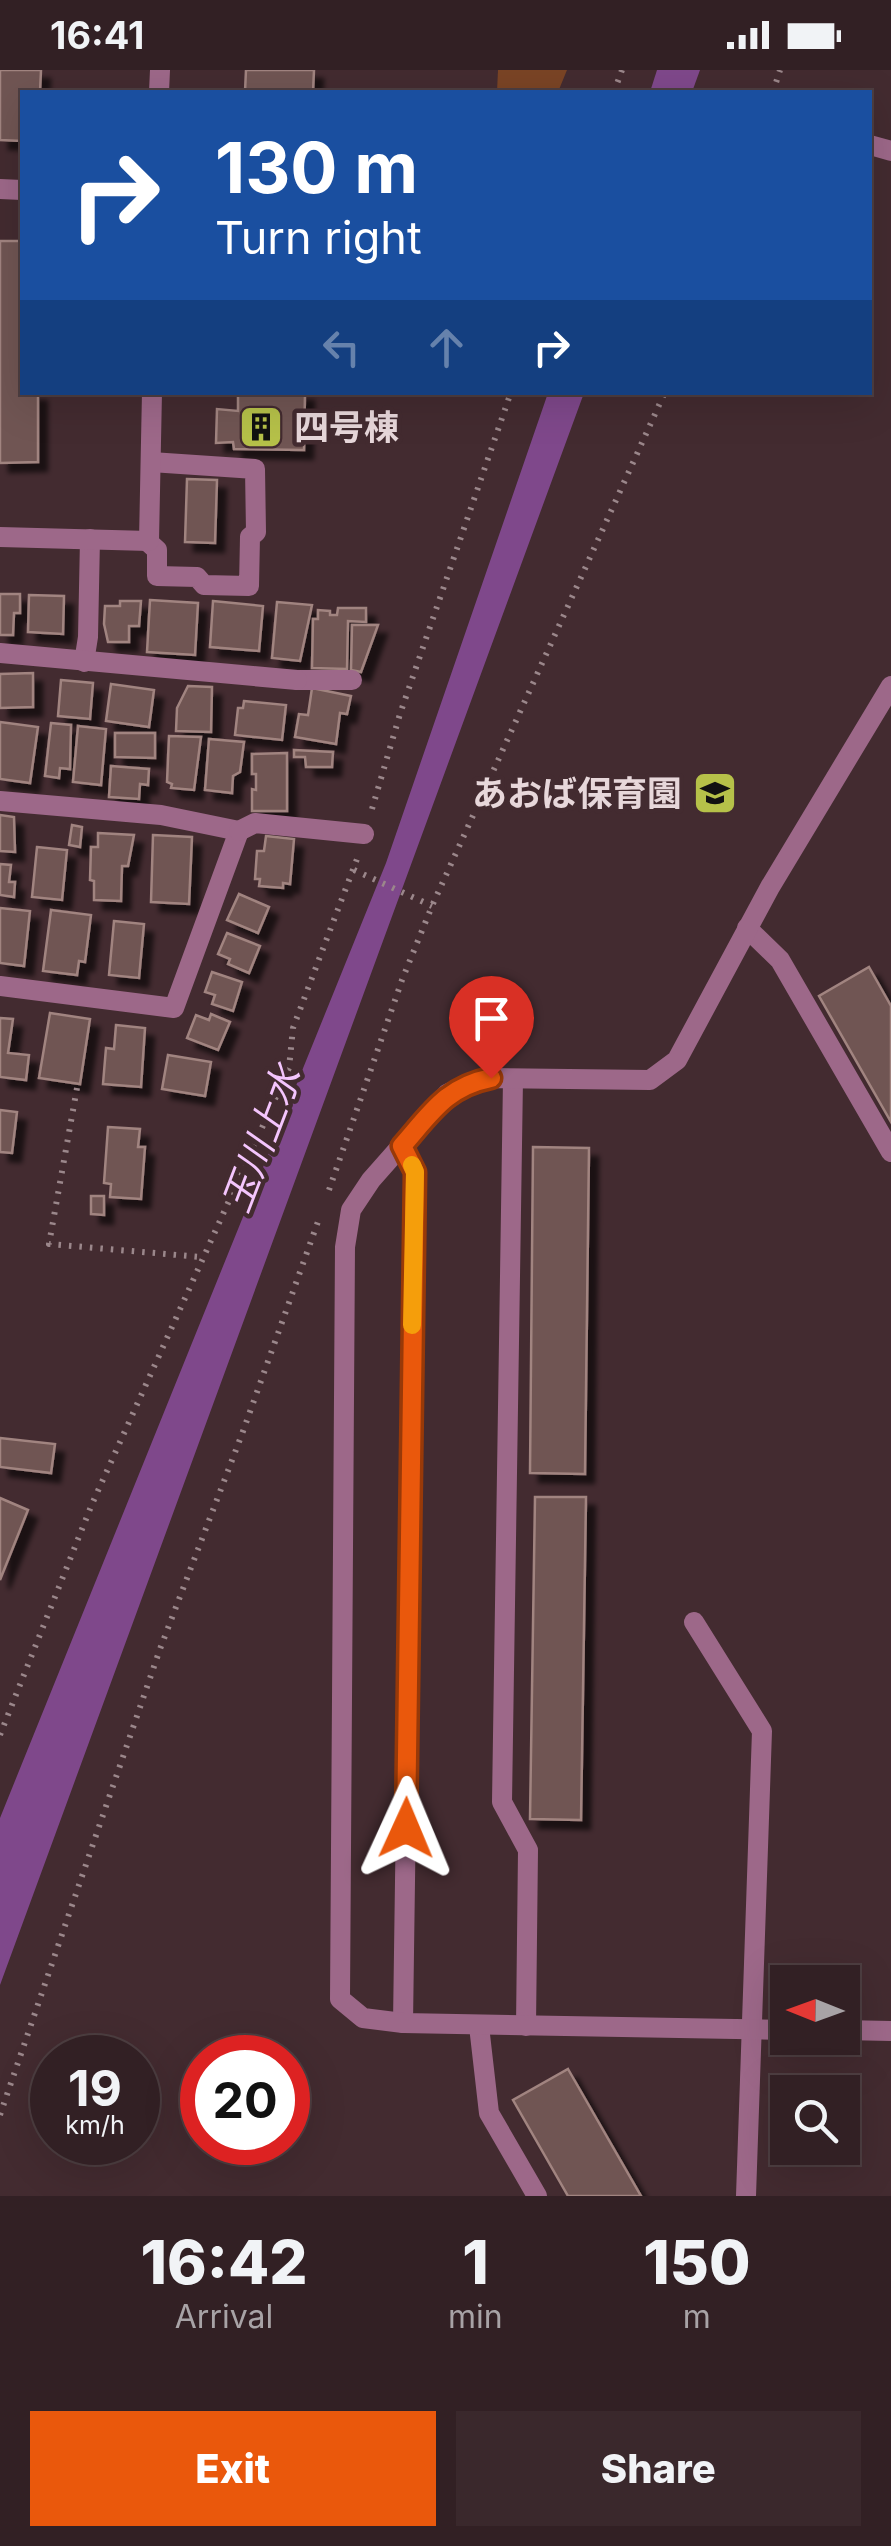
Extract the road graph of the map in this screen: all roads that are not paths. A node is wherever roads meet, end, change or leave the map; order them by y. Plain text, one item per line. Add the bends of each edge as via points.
1 (152, 395) edge
2 (150, 462) junction
3 (0, 537) edge
4 (90, 539) junction
5 (147, 541) junction
6 (0, 653) edge
7 (84, 662) junction
8 (352, 680) dead end
9 (891, 686) edge
10 (0, 801) edge
11 (239, 831) junction
12 (364, 834) road end
13 (748, 928) junction
14 (0, 986) edge
15 (513, 1079) junction
16 (402, 1146) junction
17 (891, 1152) edge
18 (694, 1622) dead end
19 (403, 2023) junction
20 (479, 2026) junction
21 (526, 2026) junction
22 (749, 2030) junction
23 (770, 2030) edge
24 (860, 2030) edge
25 (891, 2031) edge
26 (537, 2196) edge
27 (746, 2196) edge

1 - 2 street
2 - 5 street
2 - 5 street via 254,468 249,586 157,576 157,550
3 - 4 street
4 - 5 street
4 - 7 street
6 - 7 street
7 - 8 street
9 - 13 street
10 - 11 street via 162,815
11 - 12 street via 255,823
11 - 14 street via 174,1008
13 - 15 street via 677,1060 650,1080
13 - 17 street via 780,960
15 - 16 street via 471,1082 447,1094
15 - 21 street via 502,1802 528,1850
16 - 19 street via 415,1172
16 - 19 street via 350,1210 344,1247 340,1999 363,2018
18 - 22 street via 762,1731
19 - 20 street
20 - 21 street
20 - 26 street via 489,2113
21 - 22 street
22 - 23 street
22 - 27 street
24 - 25 street

